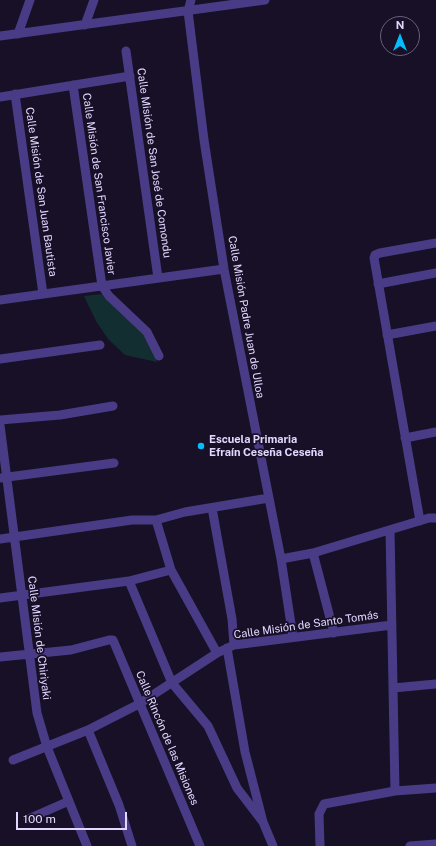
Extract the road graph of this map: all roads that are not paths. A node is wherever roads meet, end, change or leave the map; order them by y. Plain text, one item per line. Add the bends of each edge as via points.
1 (30, 0) edge
2 (94, 0) edge
3 (191, 0) edge
4 (265, 0) edge
5 (255, 1) edge
6 (188, 11) junction
7 (85, 25) junction
8 (18, 34) junction
9 (0, 36) edge
10 (126, 51) dead end
11 (130, 76) junction
12 (73, 85) junction
13 (15, 94) junction
14 (0, 97) edge
15 (436, 242) edge
16 (224, 269) junction
17 (436, 273) edge
18 (158, 278) junction
19 (378, 284) junction
20 (102, 286) junction
21 (43, 294) junction
22 (0, 300) edge
23 (436, 326) edge
24 (387, 335) junction
25 (100, 345) dead end
26 (159, 356) dead end
27 (0, 359) edge
28 (113, 406) dead end
29 (0, 420) edge
30 (0, 425) edge
31 (436, 432) edge
32 (405, 438) junction
33 (114, 463) dead end
34 (3, 478) edge
35 (269, 498) junction
36 (212, 508) junction
37 (434, 516) edge
38 (156, 520) junction
39 (420, 521) junction
40 (390, 530) junction
41 (14, 537) junction
42 (0, 539) edge
43 (313, 553) junction
44 (281, 559) junction
45 (171, 570) junction
46 (129, 581) junction
47 (21, 596) junction
48 (0, 598) edge
49 (392, 625) junction
50 (334, 633) junction
51 (293, 637) junction
52 (231, 647) junction
53 (217, 654) junction
54 (28, 655) junction
55 (0, 656) edge
56 (172, 683) junction
57 (436, 684) edge
58 (393, 688) junction
59 (139, 704) junction
60 (88, 730) junction
61 (47, 747) junction
62 (13, 760) dead end
63 (436, 788) edge
64 (395, 791) junction
65 (69, 801) junction
66 (28, 819) dead end
67 (263, 822) junction
68 (436, 844) edge
69 (87, 846) edge
70 (132, 846) edge
71 (200, 846) edge
72 (273, 846) edge
73 (320, 846) edge
74 (410, 846) edge

1 - 8 street
2 - 7 street
3 - 6 street, Calle Misión Padre Juan de Ulloa
4 - 5 street
5 - 6 street
6 - 7 street
6 - 16 street, Calle Misión Padre Juan de Ulloa
7 - 8 street
8 - 9 street
10 - 11 street, Calle Misión de San José de Comondu
11 - 12 street
11 - 18 street, Calle Misión de San José de Comondu
12 - 13 street
12 - 20 street, Calle Misión de San Francisco Javier
13 - 14 street
13 - 21 street, Calle Misión de San Juan Bautista
15 - 19 street via 375,255
16 - 18 street
16 - 35 street, Calle Misión Padre Juan de Ulloa
17 - 19 street
18 - 20 street
19 - 24 street
20 - 21 street
20 - 26 street via 108,296 147,332
21 - 22 street
23 - 24 street
24 - 32 street
25 - 27 street
28 - 29 street via 60,415
30 - 34 street, Calle Misión de Chiriyaki
31 - 32 street
32 - 39 street
33 - 34 street
34 - 41 street, Calle Misión de Chiriyaki
35 - 36 street
35 - 44 street, Calle Misión Padre Juan de Ulloa
36 - 38 street
36 - 52 street via 232,619
37 - 39 street
38 - 41 street via 132,520
38 - 45 street
39 - 40 street
40 - 43 street
40 - 49 street
41 - 42 street
41 - 47 street, Calle Misión de Chiriyaki
43 - 44 street
43 - 50 street
44 - 51 street, Calle Misión Padre Juan de Ulloa
45 - 46 street
45 - 53 street
46 - 47 street
46 - 56 street
47 - 48 street
47 - 54 street, Calle Misión de Chiriyaki
49 - 50 street, Calle Misión de Santo Tomás
49 - 58 street
50 - 51 street, Calle Misión de Santo Tomás
51 - 52 street, Calle Misión de Santo Tomás
52 - 53 street, Calle Misión de Santo Tomás
52 - 67 street via 245,752
53 - 56 street, Calle Misión de Santo Tomás
54 - 55 street
54 - 59 street, Calle Rincón de las Misiones via 71,650 113,640
54 - 61 street, Calle Misión de Chiriyaki via 36,713
56 - 59 street, Calle Misión de Santo Tomás
56 - 67 street via 208,726 237,788
57 - 58 street
58 - 64 street
59 - 60 street, Calle Misión de Santo Tomás
59 - 71 street, Calle Rincón de las Misiones
60 - 61 street, Calle Misión de Santo Tomás
60 - 70 street via 119,805
61 - 62 street, Calle Misión de Santo Tomás
61 - 65 street, Calle Misión de Chiriyaki
63 - 64 street
64 - 73 street via 324,804 319,814
65 - 66 street
65 - 69 street, Calle Misión de Chiriyaki
67 - 72 street
68 - 74 street

